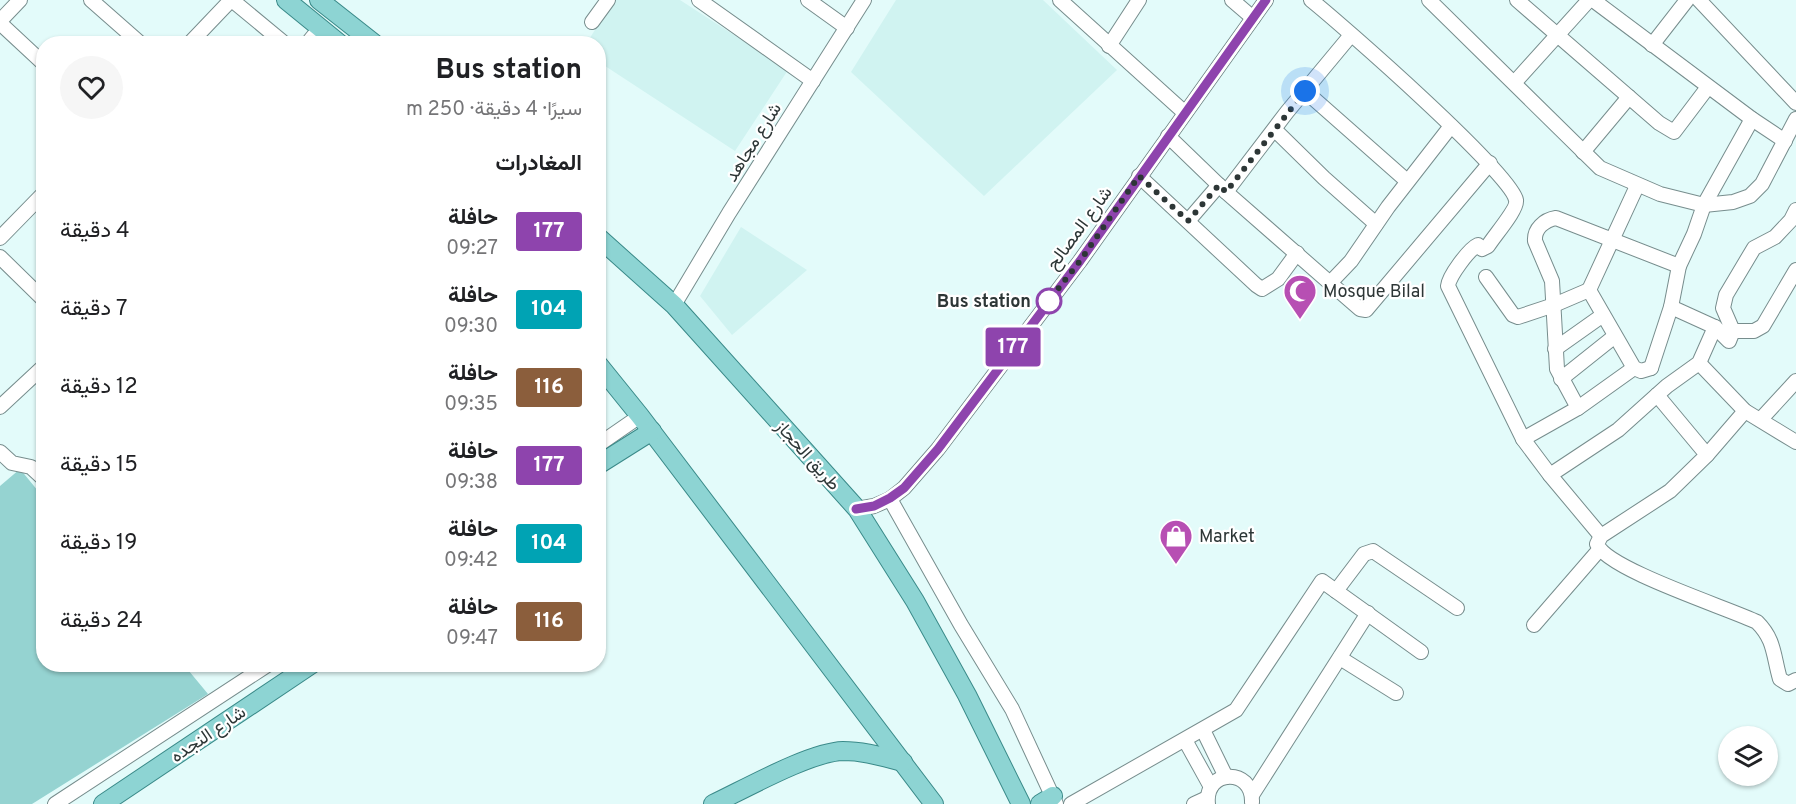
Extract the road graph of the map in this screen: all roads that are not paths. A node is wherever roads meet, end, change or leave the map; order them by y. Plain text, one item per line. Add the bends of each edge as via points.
1 (20, 0) edge
2 (90, 0) edge
3 (232, 0) edge
4 (286, 0) edge
5 (319, 0) edge
6 (699, 0) edge
7 (808, 0) edge
8 (864, 0) edge
9 (1060, 0) edge
10 (1139, 0) edge
11 (1232, 0) edge
12 (1266, 0) edge
13 (1311, 0) edge
14 (1430, 0) edge
15 (1450, 0) edge
16 (1517, 0) edge
17 (1687, 0) edge
18 (606, 1) edge
19 (1597, 1) edge
20 (1704, 2) edge
21 (1440, 10) junction
22 (1253, 18) junction
23 (0, 22) edge
24 (592, 22) dead end
25 (320, 28) junction
26 (847, 28) junction
27 (1351, 35) junction
28 (132, 36) edge
29 (197, 36) edge
30 (275, 36) edge
31 (314, 36) edge
32 (330, 36) edge
33 (365, 36) edge
34 (1558, 36) junction
35 (1653, 45) junction
36 (1109, 46) junction
37 (36, 56) edge
38 (813, 81) junction
39 (1515, 82) junction
40 (1707, 87) junction
41 (1305, 91) junction
42 (1629, 97) junction
43 (1796, 104) edge
44 (1185, 113) junction
45 (1752, 119) junction
46 (1796, 120) edge
47 (1451, 126) junction
48 (1275, 130) junction
49 (1168, 136) junction
50 (1785, 141) junction
51 (1583, 152) junction
52 (1490, 164) junction
53 (1139, 176) junction
54 (1407, 182) junction
55 (1637, 186) junction
56 (1223, 188) junction
57 (36, 201) edge
58 (1704, 205) junction
59 (1796, 210) edge
60 (1188, 221) junction
61 (1376, 224) junction
62 (0, 238) edge
63 (1614, 240) junction
64 (606, 246) edge
65 (1297, 253) junction
66 (0, 257) edge
67 (1680, 266) junction
68 (1796, 270) edge
69 (1486, 277) dead end
70 (1329, 283) junction
71 (1588, 290) junction
72 (36, 292) edge
73 (674, 305) junction
74 (1554, 305) junction
75 (1671, 307) junction
76 (1603, 315) junction
77 (1715, 327) junction
78 (1733, 331) junction
79 (1615, 336) junction
80 (1555, 348) junction
81 (1699, 363) junction
82 (1634, 368) junction
83 (1651, 368) junction
84 (36, 373) edge
85 (606, 374) edge
86 (1561, 379) junction
87 (1796, 381) edge
88 (1662, 390) junction
89 (0, 407) edge
90 (1578, 408) junction
91 (1745, 411) junction
92 (640, 416) junction
93 (1761, 419) junction
94 (652, 431) junction
95 (606, 439) edge
96 (1523, 439) junction
97 (1796, 442) edge
98 (0, 452) edge
99 (1707, 455) junction
100 (606, 460) edge
101 (36, 472) edge
102 (1550, 475) junction
103 (890, 498) junction
104 (856, 509) junction
105 (1600, 543) junction
106 (1336, 591) junction
107 (1457, 608) dead end
108 (1368, 613) junction
109 (1534, 625) dead end
110 (1422, 652) dead end
111 (1340, 658) junction
112 (257, 672) edge
113 (300, 672) edge
114 (1796, 680) edge
115 (1396, 693) dead end
116 (1203, 729) junction
117 (1185, 740) junction
118 (903, 762) junction
119 (1226, 777) junction
120 (1209, 796) edge
121 (1252, 800) edge
122 (1050, 801) edge
123 (55, 804) edge
124 (103, 804) edge
125 (713, 804) edge
126 (934, 804) edge
127 (1021, 804) edge
128 (1071, 804) edge
129 (1194, 804) edge

1 - 23 street
2 - 28 street
3 - 29 street
3 - 30 street
4 - 25 main road
5 - 33 main road
6 - 38 street
7 - 26 street
8 - 26 street, شارع مجاهد
9 - 36 street
10 - 36 street
11 - 22 street
12 - 22 street, شارع المصالح
13 - 27 street
14 - 21 street
15 - 21 street
16 - 34 street
17 - 35 street
18 - 24 street
19 - 34 street
19 - 35 street
20 - 43 street
21 - 39 street
22 - 44 street, شارع المصالح
23 - 37 street
25 - 31 street
25 - 32 main road
26 - 38 street, شارع مجاهد
27 - 41 street
27 - 47 street
34 - 39 street
34 - 42 street
35 - 40 street
36 - 44 street
38 - 73 street, شارع مجاهد
39 - 51 street
40 - 42 street via 1674,132
40 - 45 street
41 - 48 street
41 - 54 street
42 - 51 street
44 - 49 street, شارع المصالح
45 - 50 street
45 - 58 street
46 - 50 street
47 - 52 street
47 - 54 street
48 - 56 street
48 - 61 street
49 - 53 street, شارع المصالح
49 - 56 street
50 - 58 street via 1757,191 1742,200
51 - 55 street via 1603,170
52 - 70 street via 1366,310
52 - 96 street via 1513,193 1516,207 1488,246 1472,248 1448,286
53 - 60 street
53 - 103 street, شارع المصالح via 938,449 904,488
54 - 61 street
55 - 58 street
55 - 63 street
56 - 60 street
56 - 65 street
57 - 62 street
58 - 67 street
59 - 78 street via 1775,237 1754,248 1726,295 1723,308
60 - 65 street via 1262,289 1278,279
61 - 70 street via 1351,261
63 - 67 street
63 - 71 street
63 - 74 street via 1556,218 1538,228 1535,241 1552,281
64 - 73 main road, طريق الحجاز
65 - 70 street
66 - 72 street
67 - 75 street
68 - 78 street via 1763,326 1748,332
69 - 74 street via 1518,317
71 - 74 street
71 - 76 street
73 - 104 main road, طريق الحجاز
74 - 80 street
75 - 77 street
75 - 83 street
76 - 79 street
76 - 80 street
77 - 78 street via 1729,340
77 - 81 street
79 - 82 street
79 - 86 street
80 - 86 street via 1555,364
81 - 88 street
81 - 91 street
82 - 83 street
82 - 90 street
83 - 88 street
84 - 89 street
85 - 92 main road
86 - 90 street
87 - 93 street
88 - 99 street
88 - 102 street via 1618,430
90 - 96 street
91 - 93 street
91 - 99 street
92 - 94 main road
92 - 95 street
93 - 97 street
94 - 100 main road
94 - 118 main road
96 - 102 street
98 - 101 street via 12,463
99 - 105 street via 1670,491
102 - 105 street
103 - 104 street, شارع المصالح
103 - 122 street via 1012,710
104 - 127 main road, طريق الحجاز via 932,632
105 - 109 street
105 - 114 street via 1632,570 1757,622 1772,643 1780,679 1788,684
106 - 107 street via 1364,554 1373,551
106 - 108 street
106 - 116 street via 1322,581 1236,710
108 - 110 street
108 - 111 street
111 - 115 street
111 - 121 street
112 - 123 street
113 - 124 main road, شارع النجده
116 - 117 street
116 - 119 street
117 - 120 street
117 - 128 street
118 - 125 main road via 842,751 813,757
118 - 126 main road
119 - 120 street via 1219,779
119 - 121 street via 1243,780
120 - 129 street

